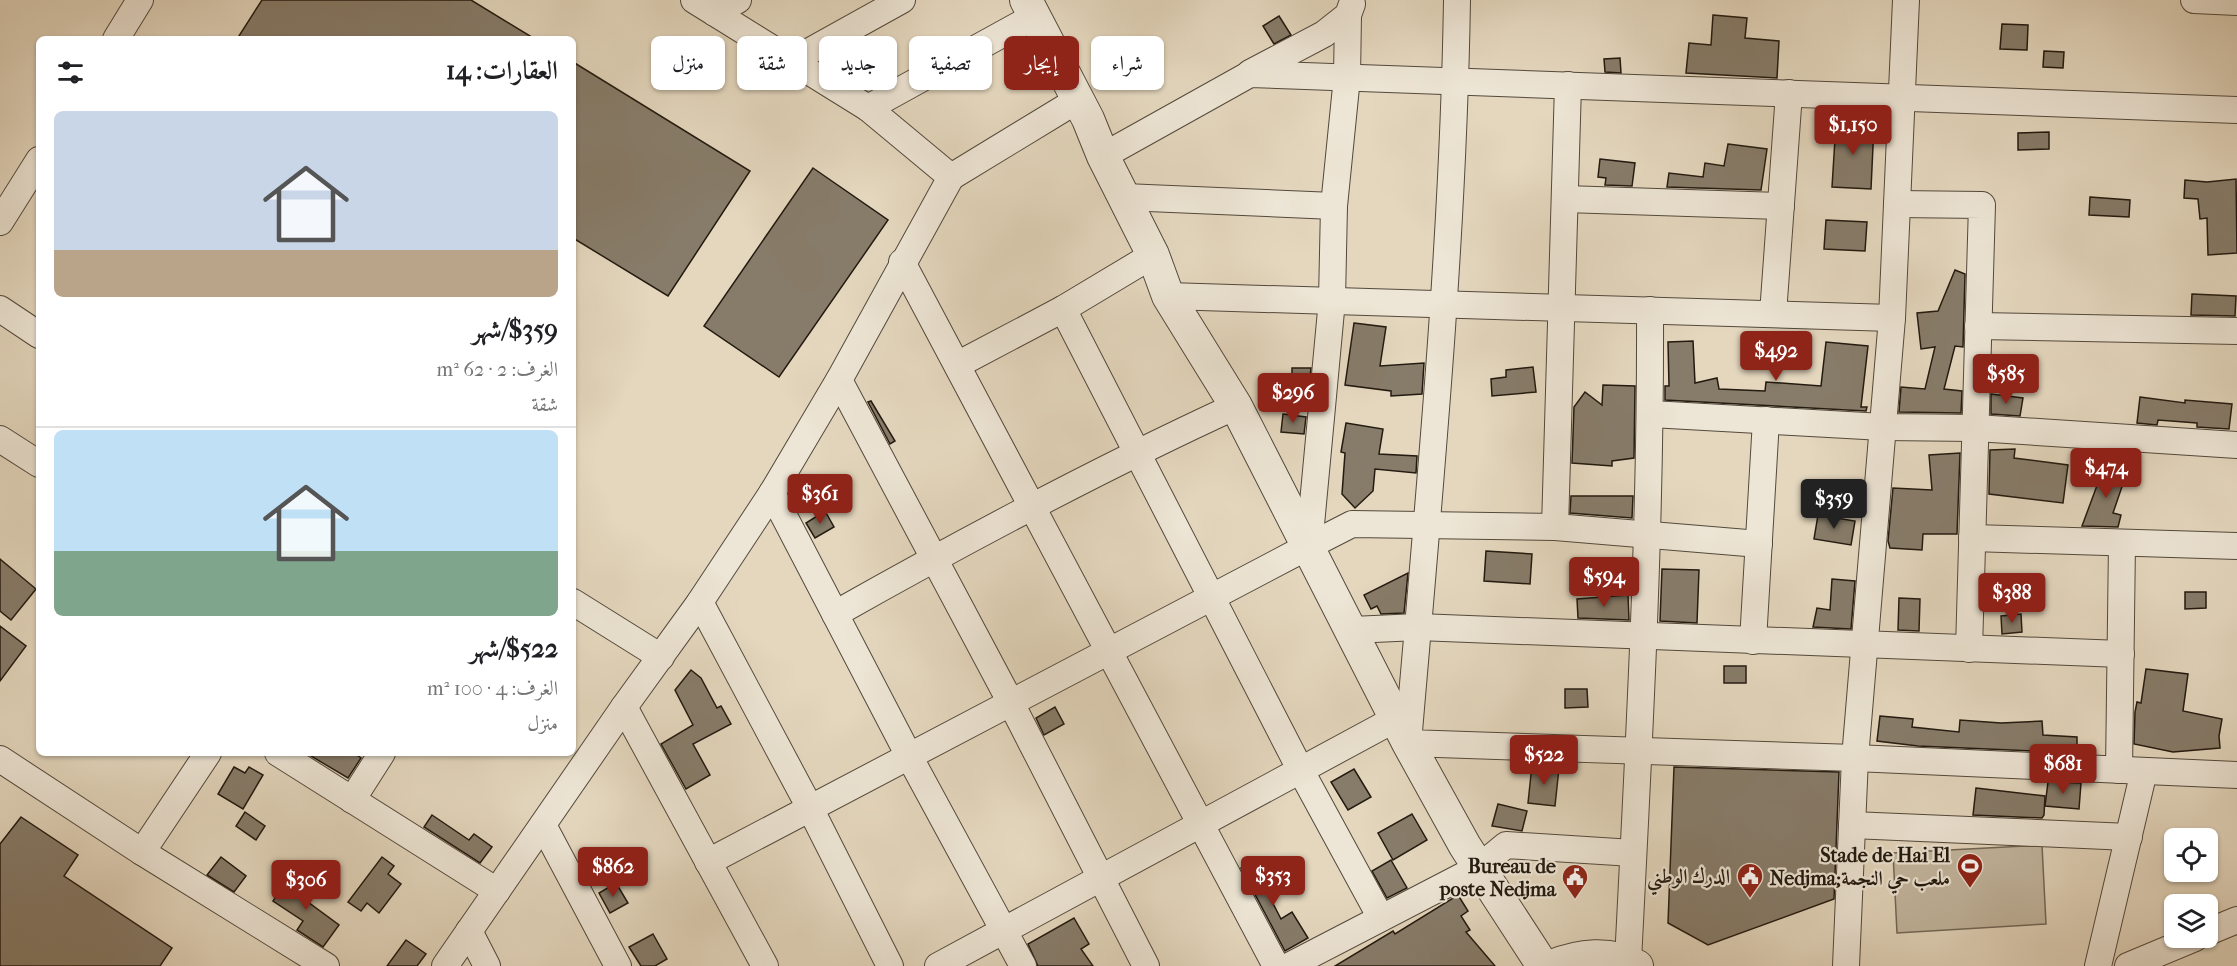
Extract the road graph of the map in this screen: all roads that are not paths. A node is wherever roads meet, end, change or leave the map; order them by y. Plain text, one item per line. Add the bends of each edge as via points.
1 (140, 0) edge
2 (694, 0) edge
3 (738, 0) edge
4 (902, 0) edge
5 (1457, 0) edge
6 (1906, 0) edge
7 (2194, 0) edge
8 (2237, 2) edge
9 (1351, 7) edge
10 (1030, 8) edge
11 (716, 13) junction
12 (118, 36) edge
13 (752, 36) edge
14 (807, 53) edge
15 (807, 70) edge
16 (1250, 74) junction
17 (1347, 78) junction
18 (1456, 80) junction
19 (1569, 85) junction
20 (1789, 93) junction
21 (1077, 97) junction
22 (1902, 98) junction
23 (868, 108) junction
24 (2237, 110) edge
25 (1103, 156) junction
26 (36, 165) edge
27 (951, 177) junction
28 (1124, 197) junction
29 (1564, 199) junction
30 (1897, 204) junction
31 (1334, 206) junction
32 (1781, 206) junction
33 (0, 222) edge
34 (1153, 255) junction
35 (902, 262) junction
36 (1168, 296) junction
37 (1332, 300) junction
38 (1445, 303) junction
39 (1561, 307) junction
40 (0, 309) edge
41 (1063, 309) junction
42 (1650, 310) junction
43 (1773, 314) junction
44 (1892, 318) junction
45 (1978, 326) junction
46 (2237, 331) edge
47 (36, 333) edge
48 (957, 365) junction
49 (839, 380) junction
50 (1236, 406) junction
51 (1651, 414) junction
52 (1766, 420) junction
53 (1883, 427) junction
54 (1976, 428) junction
55 (0, 439) edge
56 (2237, 445) edge
57 (1137, 452) junction
58 (36, 462) edge
59 (772, 493) junction
60 (1032, 506) junction
61 (1427, 525) junction
62 (1555, 527) junction
63 (1646, 534) junction
64 (1972, 538) junction
65 (2122, 543) junction
66 (1759, 544) junction
67 (1309, 546) junction
68 (2237, 546) edge
69 (934, 559) junction
70 (1212, 597) junction
71 (700, 602) junction
72 (576, 604) edge
73 (835, 614) junction
74 (1418, 627) junction
75 (1352, 630) junction
76 (1642, 636) junction
77 (1753, 641) junction
78 (1864, 645) junction
79 (1969, 649) junction
80 (1109, 651) junction
81 (2121, 654) junction
82 (661, 657) junction
83 (1011, 703) junction
84 (624, 707) junction
85 (1402, 730) junction
86 (1639, 751) junction
87 (206, 756) edge
88 (283, 756) edge
89 (380, 756) edge
90 (909, 756) junction
91 (1855, 758) junction
92 (0, 759) edge
93 (2119, 770) junction
94 (1301, 771) junction
95 (2144, 771) junction
96 (2237, 775) edge
97 (352, 800) junction
98 (810, 808) junction
99 (543, 825) junction
100 (1201, 825) junction
101 (1852, 825) junction
102 (2129, 837) junction
103 (142, 852) junction
104 (1634, 853) junction
105 (708, 862) junction
106 (1478, 868) junction
107 (1101, 879) junction
108 (497, 891) junction
109 (1381, 918) junction
110 (2237, 920) edge
111 (2218, 928) edge
112 (1004, 931) junction
113 (469, 932) junction
114 (2171, 948) edge
115 (755, 962) edge
116 (1632, 963) edge
117 (326, 966) edge
118 (445, 966) edge
119 (488, 966) edge
120 (618, 966) edge
121 (890, 966) edge
122 (938, 966) edge
123 (1023, 966) edge
124 (1146, 966) edge
125 (1276, 966) edge
126 (1289, 966) edge
127 (1543, 966) edge
128 (1552, 966) edge
129 (1846, 966) edge
130 (2098, 966) edge
131 (2128, 966) edge

1 - 12 street
2 - 11 street
3 - 11 street
4 - 14 street
5 - 18 street
6 - 22 street
7 - 8 street
9 - 16 street via 1324,34
9 - 17 street
10 - 21 street
10 - 23 street
11 - 13 street
15 - 23 street
16 - 17 street
16 - 25 street
17 - 18 street
17 - 31 street
18 - 19 street
18 - 38 street
19 - 20 street
19 - 29 street
20 - 22 street
20 - 32 street
21 - 25 street
21 - 27 street
22 - 24 street
22 - 30 street
23 - 27 street
25 - 28 street
26 - 33 street
27 - 35 street
28 - 31 street
28 - 34 street
29 - 32 street
29 - 39 street
30 - 44 street
30 - 45 street via 1982,205
31 - 37 street
32 - 43 street
34 - 36 street
34 - 41 street
35 - 48 street
35 - 49 street
36 - 37 street
36 - 50 street
37 - 38 street
37 - 67 street
38 - 39 street
38 - 61 street
39 - 42 street
39 - 62 street
40 - 47 street
41 - 48 street
41 - 57 street
42 - 43 street
42 - 51 street
43 - 44 street
44 - 53 street
45 - 46 street
45 - 54 street
48 - 60 street
49 - 59 street
49 - 69 street
50 - 57 street
50 - 67 street
51 - 52 street
51 - 63 street
52 - 53 street
52 - 66 street
53 - 54 street
53 - 78 street
54 - 56 street
54 - 64 street
55 - 58 street
57 - 60 street
57 - 70 street
59 - 71 street
59 - 73 street
60 - 69 street
60 - 80 street
61 - 62 street
61 - 67 street via 1352,524
61 - 74 street
62 - 63 street
63 - 66 street
63 - 76 street
64 - 65 street
64 - 79 street
65 - 68 street
65 - 81 street
66 - 77 street
67 - 70 street
67 - 75 street
69 - 73 street
69 - 83 street
70 - 80 street
70 - 94 street
71 - 82 street
71 - 98 street
72 - 82 street
73 - 90 street
74 - 75 street
74 - 76 street
74 - 85 street
75 - 85 street
76 - 77 street
76 - 86 street
77 - 78 street
78 - 79 street
78 - 91 street
79 - 81 street
80 - 83 street
80 - 100 street
81 - 93 street
82 - 84 street
83 - 90 street
83 - 107 street
84 - 99 street
84 - 105 street
85 - 86 street
85 - 94 street
85 - 106 street
86 - 91 street
86 - 104 street
87 - 103 street
88 - 97 street
89 - 97 street
90 - 98 street
90 - 112 street
91 - 93 street
91 - 101 street
92 - 103 street
93 - 95 street
94 - 100 street
94 - 109 street
95 - 96 street
95 - 102 street
97 - 108 street
98 - 105 street
98 - 121 street
99 - 108 street
99 - 120 street
100 - 107 street
100 - 125 street
101 - 102 street
101 - 129 street
102 - 130 street
103 - 117 street
104 - 106 street via 1506,845
104 - 116 street
105 - 115 street
106 - 109 street
106 - 127 street
107 - 112 street
107 - 124 street
108 - 113 street
109 - 126 street
110 - 111 street
112 - 122 street
112 - 123 street
113 - 118 street
113 - 119 street
114 - 131 street
116 - 128 street via 1600,955 1571,958

